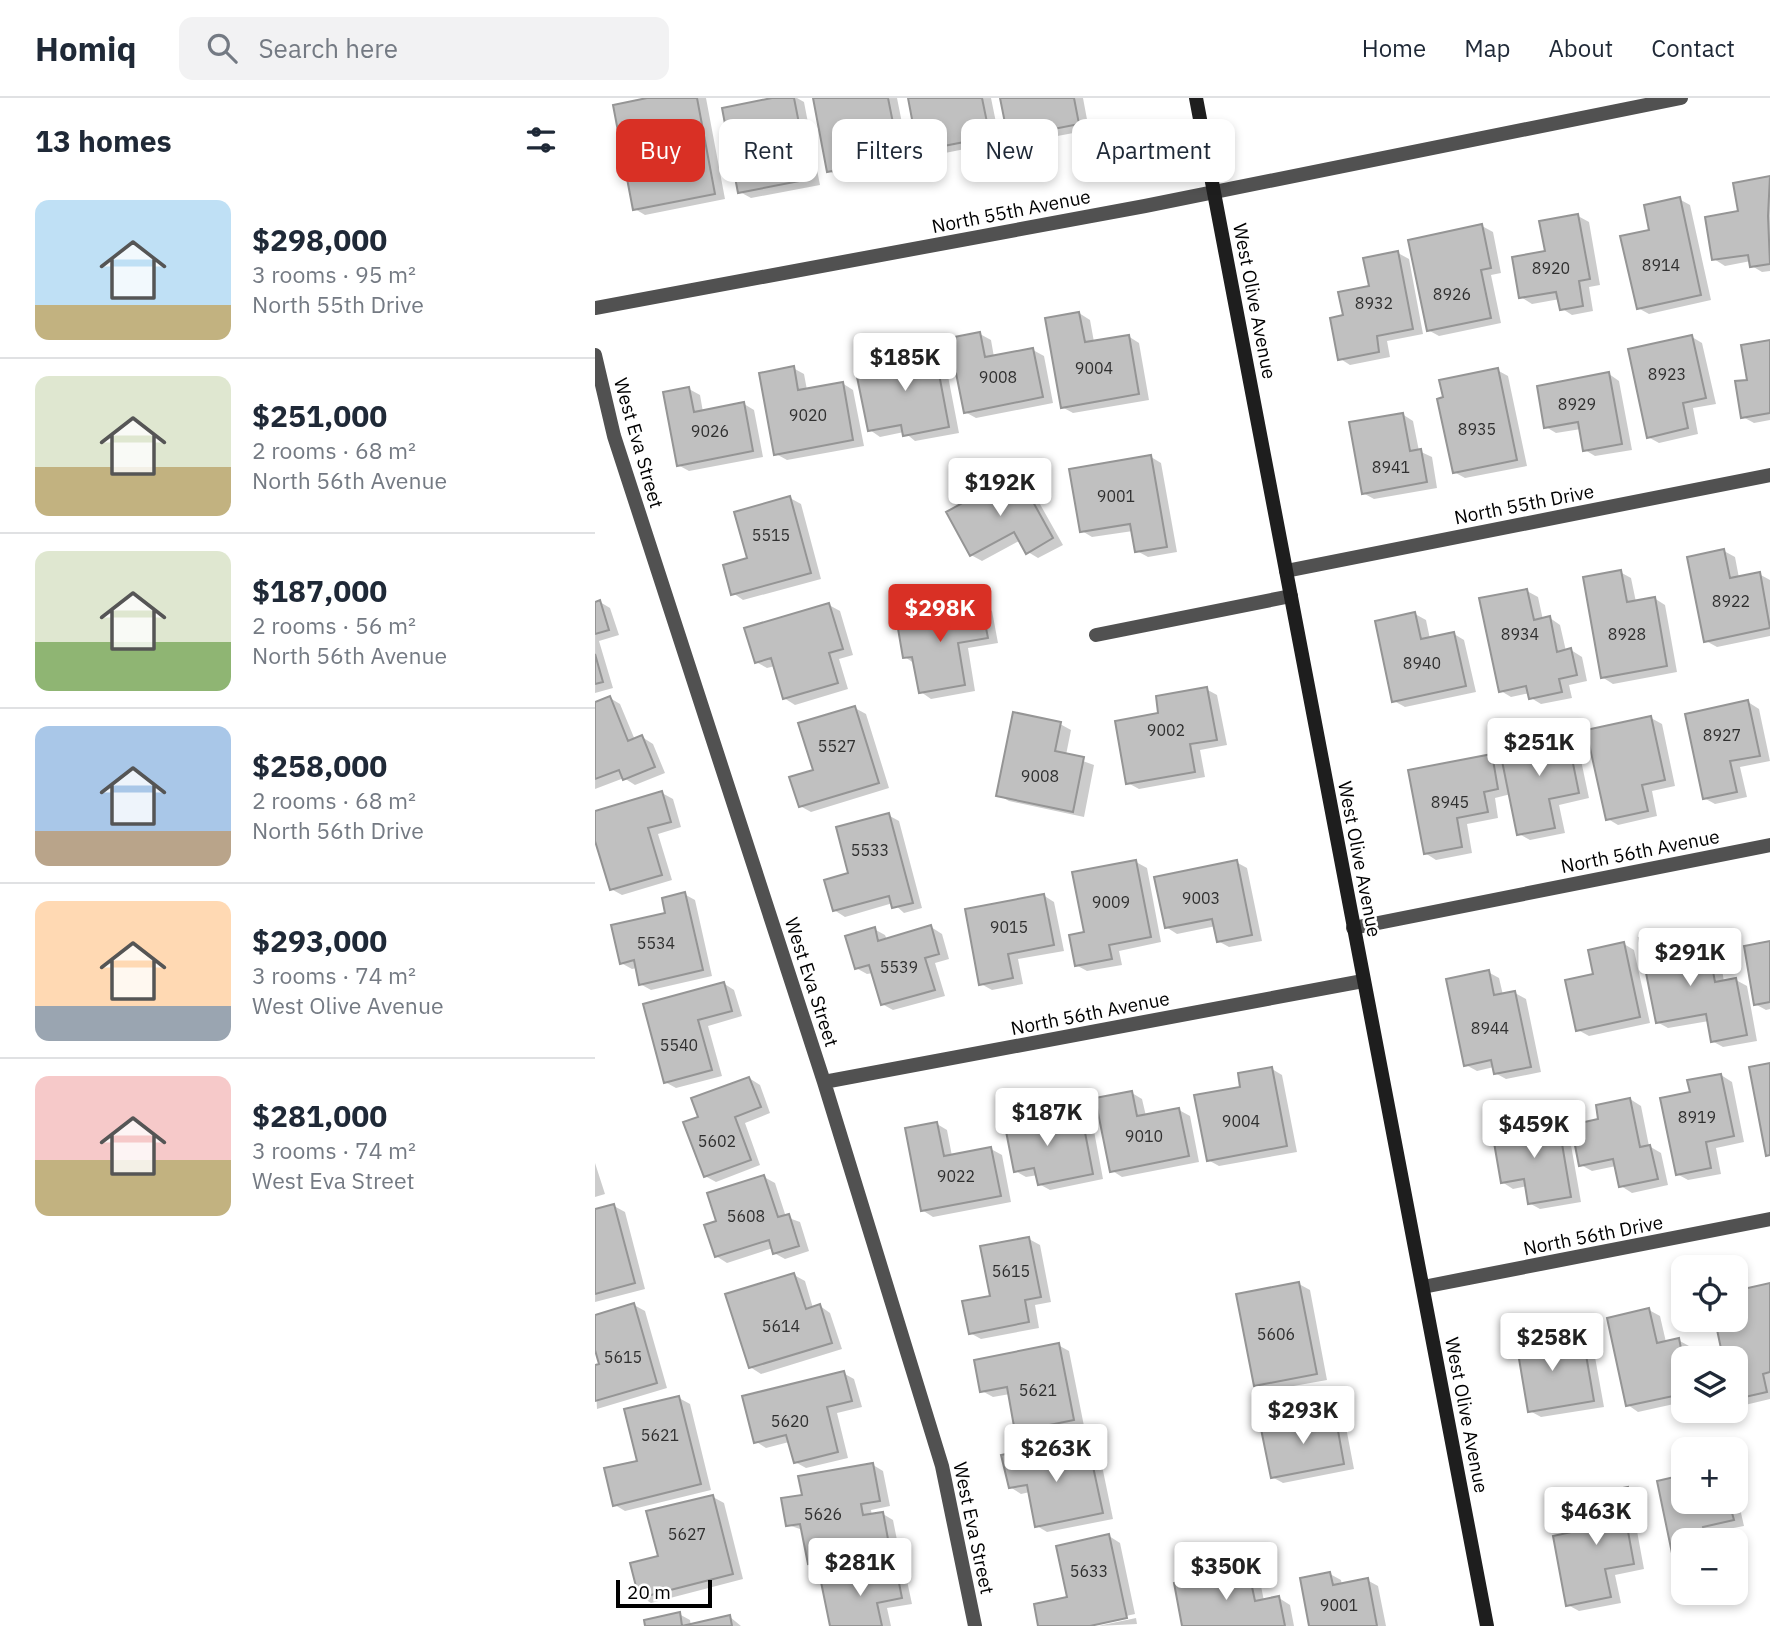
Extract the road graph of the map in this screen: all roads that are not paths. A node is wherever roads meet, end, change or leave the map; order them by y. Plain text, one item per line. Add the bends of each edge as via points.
1 (1196, 98) edge
2 (1681, 98) edge
3 (1214, 192) junction
4 (595, 308) edge
5 (595, 355) edge
6 (1770, 475) edge
7 (1286, 571) junction
8 (1291, 596) junction
9 (1095, 635) dead end
10 (1770, 845) edge
11 (1353, 928) junction
12 (1363, 981) junction
13 (824, 1082) junction
14 (1770, 1219) edge
15 (1423, 1287) junction
16 (975, 1626) edge
17 (1487, 1626) edge

1 - 3 main road, West Olive Avenue
2 - 3 street, North 55th Avenue
3 - 4 street, North 55th Avenue
3 - 7 main road, West Olive Avenue
5 - 13 street, West Eva Street via 614,436
6 - 7 street, North 55th Drive
7 - 8 main road, West Olive Avenue
8 - 9 street
8 - 11 main road, West Olive Avenue
10 - 11 street, North 56th Avenue
11 - 12 main road, West Olive Avenue
12 - 13 street, North 56th Avenue
12 - 15 main road, West Olive Avenue
13 - 16 street, West Eva Street via 942,1466
14 - 15 street, North 56th Drive
15 - 17 main road, West Olive Avenue

